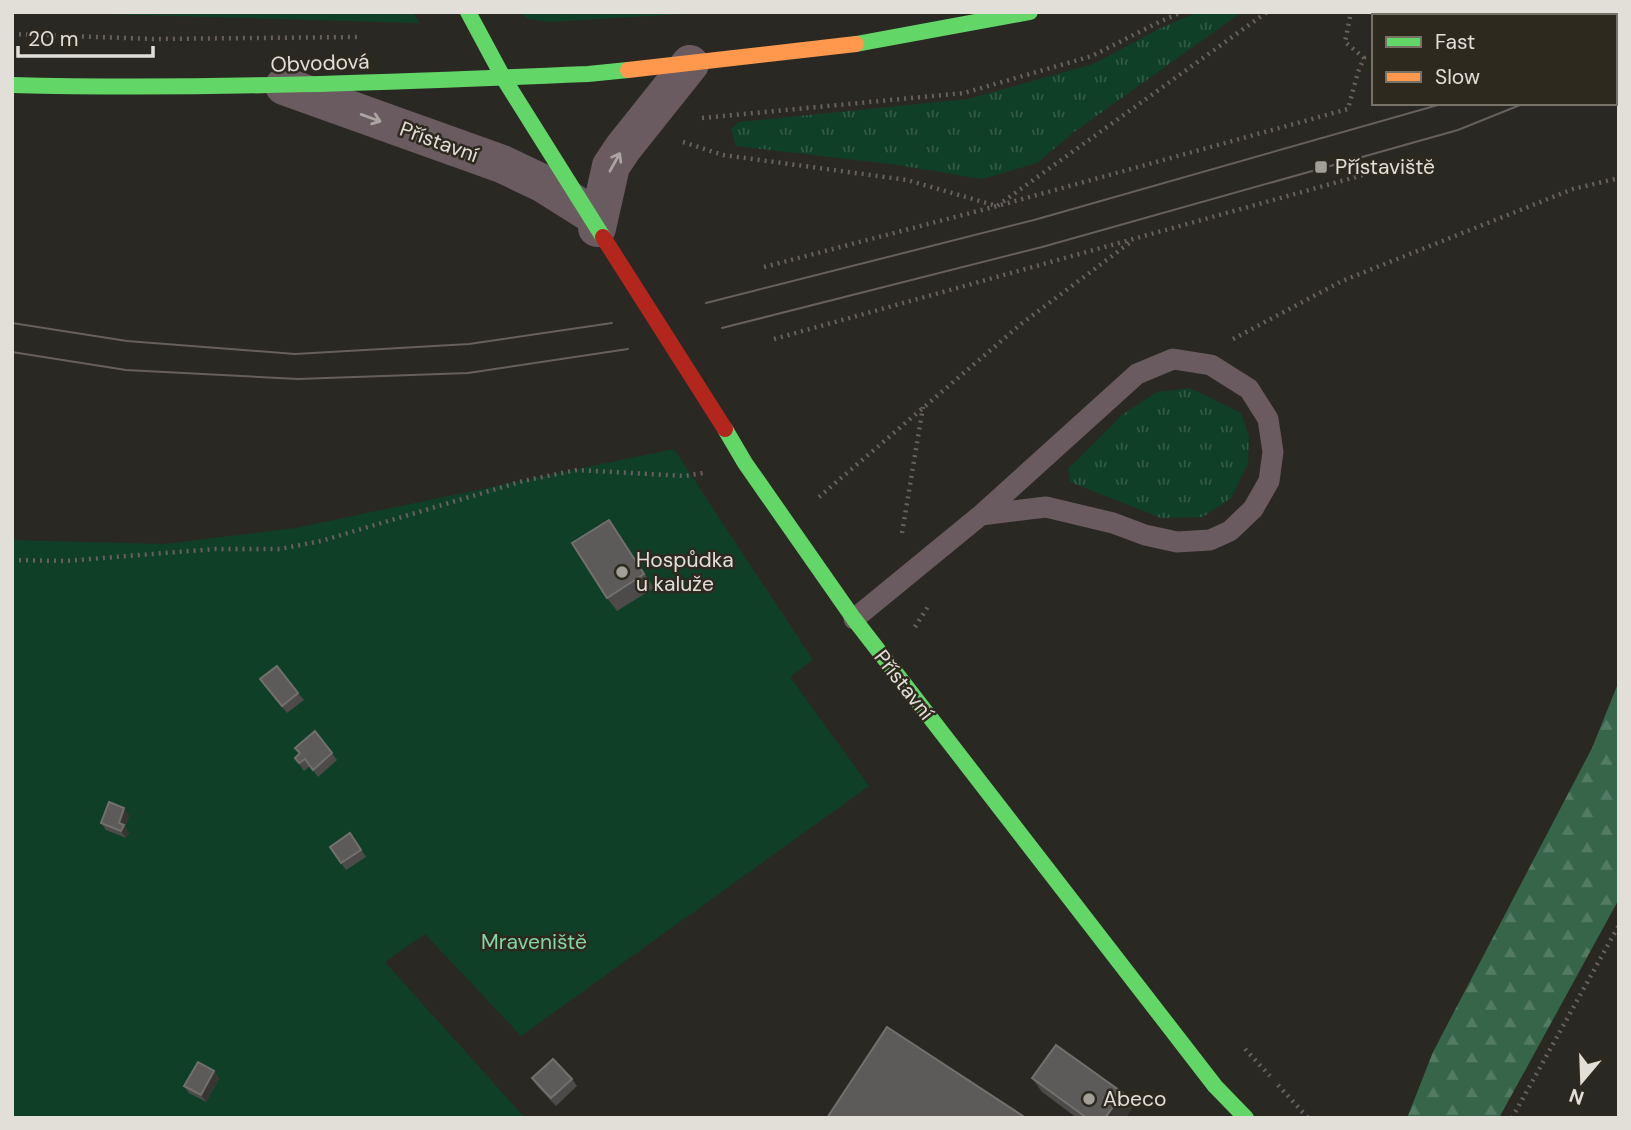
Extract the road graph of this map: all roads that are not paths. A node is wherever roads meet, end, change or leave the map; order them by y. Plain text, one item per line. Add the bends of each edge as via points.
1 (468, 12) edge
2 (1030, 12) edge
3 (690, 64) junction
4 (504, 79) junction
5 (12, 85) edge
6 (284, 86) junction
7 (596, 226) junction
8 (981, 515) junction
9 (853, 619) junction
10 (1246, 1118) edge

1 - 4 street, Přístavní
2 - 3 street, Obvodová via 851,45
3 - 4 street, Obvodová
7 -> 3 street via 611,166
4 - 6 street, Obvodová
4 - 7 street, Přístavní
5 - 6 street, Obvodová
6 -> 7 street, Přístavní via 502,164 542,183
7 - 9 street, Přístavní, bridge via 745,463
8 - 8 lane via 1137,374 1173,359 1211,365 1250,389 1268,419 1273,452 1269,481 1253,509 1230,531 1210,540 1177,542 1046,508
8 - 9 lane
9 - 10 street, Přístavní via 1215,1087

